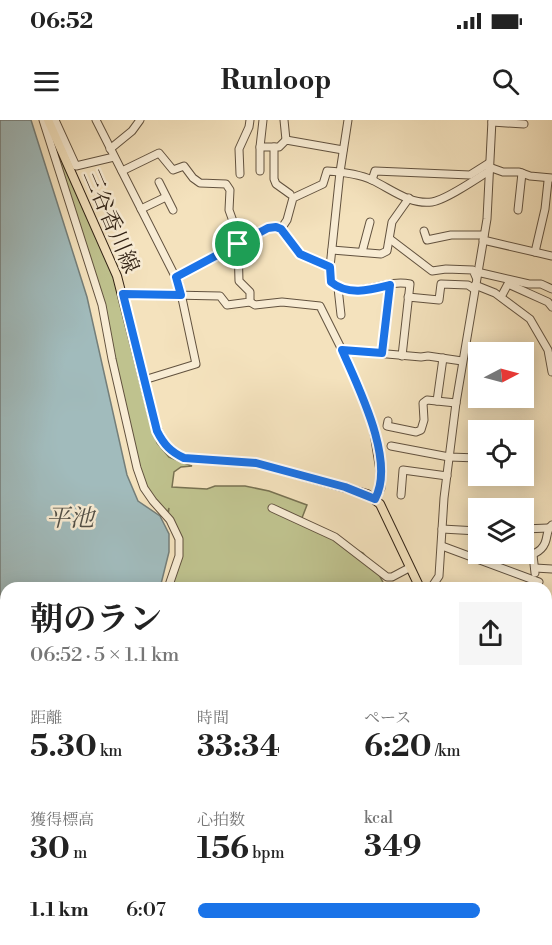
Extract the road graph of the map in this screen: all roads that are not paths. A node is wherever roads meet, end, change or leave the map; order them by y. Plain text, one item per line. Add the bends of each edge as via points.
1 (43, 120) edge
2 (48, 120) edge
3 (55, 120) edge
4 (96, 120) edge
5 (140, 120) edge
6 (250, 120) edge
7 (263, 120) edge
8 (284, 120) edge
9 (348, 120) edge
10 (492, 121) edge
11 (524, 124) dead end
12 (286, 140) junction
13 (260, 147) junction
14 (274, 147) junction
15 (110, 149) junction
16 (343, 150) junction
17 (114, 157) junction
18 (489, 167) junction
19 (122, 171) junction
20 (260, 171) dead end
21 (340, 172) junction
22 (522, 173) junction
23 (240, 174) dead end
24 (372, 180) junction
25 (550, 180) edge
26 (159, 182) dead end
27 (290, 194) dead end
28 (166, 197) junction
29 (409, 198) junction
30 (141, 209) junction
31 (173, 210) dead end
32 (518, 210) dead end
33 (370, 222) dead end
34 (281, 229) junction
35 (424, 231) dead end
36 (483, 237) junction
37 (390, 239) junction
38 (238, 244) junction
39 (332, 250) junction
40 (362, 252) junction
41 (535, 252) junction
42 (552, 256) edge
43 (330, 267) junction
44 (176, 277) junction
45 (476, 281) junction
46 (390, 285) junction
47 (338, 288) junction
48 (552, 290) edge
49 (123, 294) junction
50 (181, 295) junction
51 (408, 297) junction
52 (501, 297) junction
53 (250, 302) junction
54 (552, 307) edge
55 (341, 315) dead end
56 (342, 350) junction
57 (382, 353) junction
58 (402, 356) junction
59 (443, 358) junction
60 (462, 361) junction
61 (552, 372) edge
62 (144, 380) junction
63 (437, 401) junction
64 (456, 403) junction
65 (388, 421) dead end
66 (391, 446) dead end
67 (449, 457) junction
68 (468, 458) edge
69 (447, 476) junction
70 (401, 495) dead end
71 (375, 499) junction
72 (272, 508) dead end
73 (550, 527) edge
74 (534, 528) edge
75 (442, 529) junction
76 (468, 530) edge
77 (442, 546) junction
78 (534, 554) edge
79 (534, 562) edge
80 (514, 564) edge
81 (410, 568) junction
82 (552, 569) edge
83 (513, 571) junction
84 (170, 582) edge
85 (417, 582) edge
86 (435, 582) edge
87 (539, 582) dead end

1 - 84 street via 100,297 137,468 144,488 170,520 179,539 179,556
2 - 49 main road, 三谷香川線
3 - 17 street via 76,166
4 - 15 street
5 - 15 street
6 - 23 street via 239,148
7 - 13 street
8 - 12 street
9 - 16 street
10 - 11 street
10 - 18 street
12 - 14 street
12 - 16 street
13 - 14 street
13 - 20 street
14 - 27 street via 271,180
15 - 17 street
16 - 21 street
17 - 19 street
18 - 22 street
18 - 24 street via 470,175 375,171
18 - 29 street via 434,202
18 - 36 street
19 - 30 street
19 - 38 street via 159,153 173,170 184,166 200,183 226,184
21 - 24 street
21 - 34 street via 327,171 323,184 293,198 288,220
21 - 39 street
22 - 25 street
22 - 32 street
24 - 29 street
25 - 41 street
26 - 28 street
28 - 30 street
28 - 31 street
29 - 37 street via 392,222
30 - 44 street
33 - 40 street
34 - 38 street via 268,228
34 - 43 street via 300,254
35 - 36 street via 427,240 451,235
36 - 41 street
36 - 45 street
37 - 40 street via 387,251 381,254
37 - 45 street via 432,271 473,270
38 - 44 street
38 - 53 street via 239,281 250,292
39 - 40 street
39 - 43 street
41 - 42 street
43 - 47 street via 331,282
44 - 50 street
45 - 48 street via 541,284
45 - 51 street via 468,285 441,284 439,300
45 - 52 street
45 - 60 street
46 - 47 street via 364,291
46 - 51 street via 410,284
46 - 57 street
47 - 55 street
49 - 50 street
49 - 62 main road, 三谷香川線
50 - 53 street via 220,296 228,305
50 - 62 street via 196,364
51 - 58 street
52 - 54 street via 508,284
52 - 61 street via 533,324 548,350
53 - 56 street via 320,306
56 - 57 street
56 - 71 street via 377,442 381,488
57 - 58 street
58 - 59 street
59 - 60 street
59 - 63 street
60 - 64 street
62 - 71 main road, 三谷香川線 via 157,431 174,453 194,460 266,465
63 - 64 street
63 - 65 street via 423,403 421,430 387,426
64 - 67 street
66 - 67 street
67 - 68 street
67 - 69 street
69 - 70 street via 403,470
69 - 75 street
71 - 81 main road
72 - 81 street via 335,537 387,577
73 - 74 street
73 - 78 street via 544,545
75 - 76 street
75 - 77 street
77 - 83 street
77 - 86 street
79 - 82 street via 535,570
80 - 83 street
81 - 85 main road
83 - 87 street

